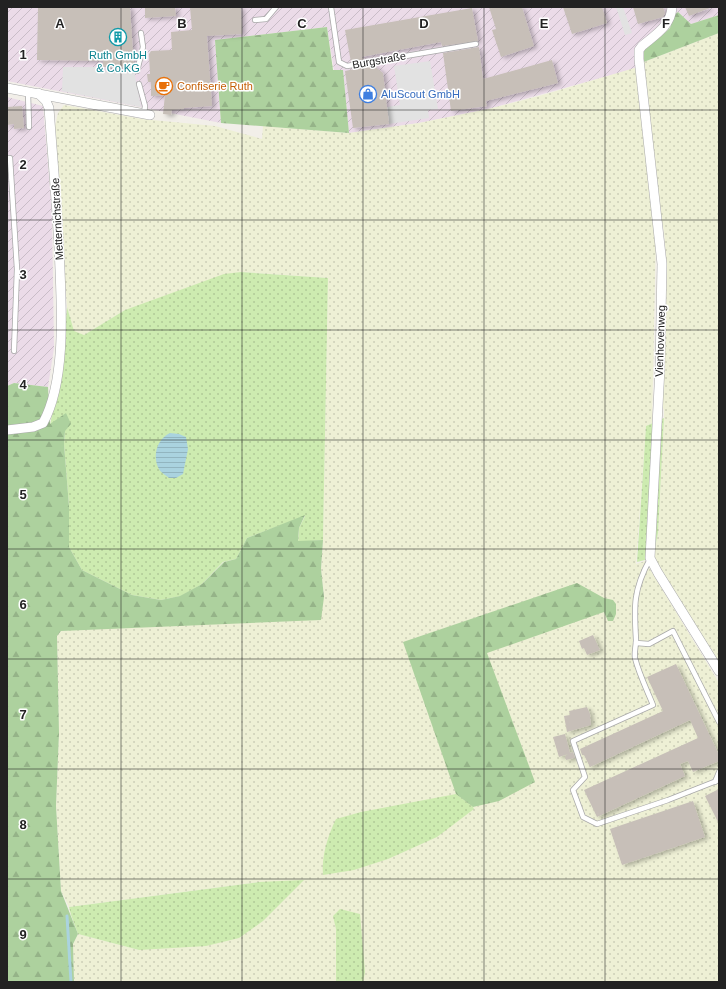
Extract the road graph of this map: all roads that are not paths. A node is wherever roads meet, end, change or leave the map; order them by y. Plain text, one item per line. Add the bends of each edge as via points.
1 (276, 7) edge
2 (331, 7) edge
3 (672, 7) edge
4 (255, 20) dead end
5 (141, 32) dead end
6 (476, 44) dead end
7 (137, 71) dead end
8 (138, 84) dead end
9 (7, 88) edge
10 (28, 92) junction
11 (38, 94) junction
12 (147, 114) joint
13 (30, 127) dead end
14 (7, 158) edge
15 (14, 351) dead end
16 (7, 430) edge
17 (650, 558) junction
18 (636, 643) junction
19 (719, 671) edge
20 (719, 722) edge
21 (719, 772) edge
22 (717, 781) edge

1 - 4 lane via 266,19
2 - 6 lane, Burgstraße via 339,62 347,66
3 - 17 street, Vienhovenweg via 666,25 639,50 662,264 660,368
5 - 7 lane via 143,47
8 - 12 lane
9 - 10 street
10 - 11 street
10 - 13 lane
11 - 12 street
11 - 16 street, Metternichstraße via 49,108 58,214 60,352 55,386 43,423 33,427
14 - 15 lane via 10,158 17,269
17 - 18 lane via 637,589
17 - 19 street
18 - 20 lane via 649,644 673,631
18 - 22 lane via 635,657 653,705 573,741 585,777 573,790 583,817 597,824
21 - 22 lane

